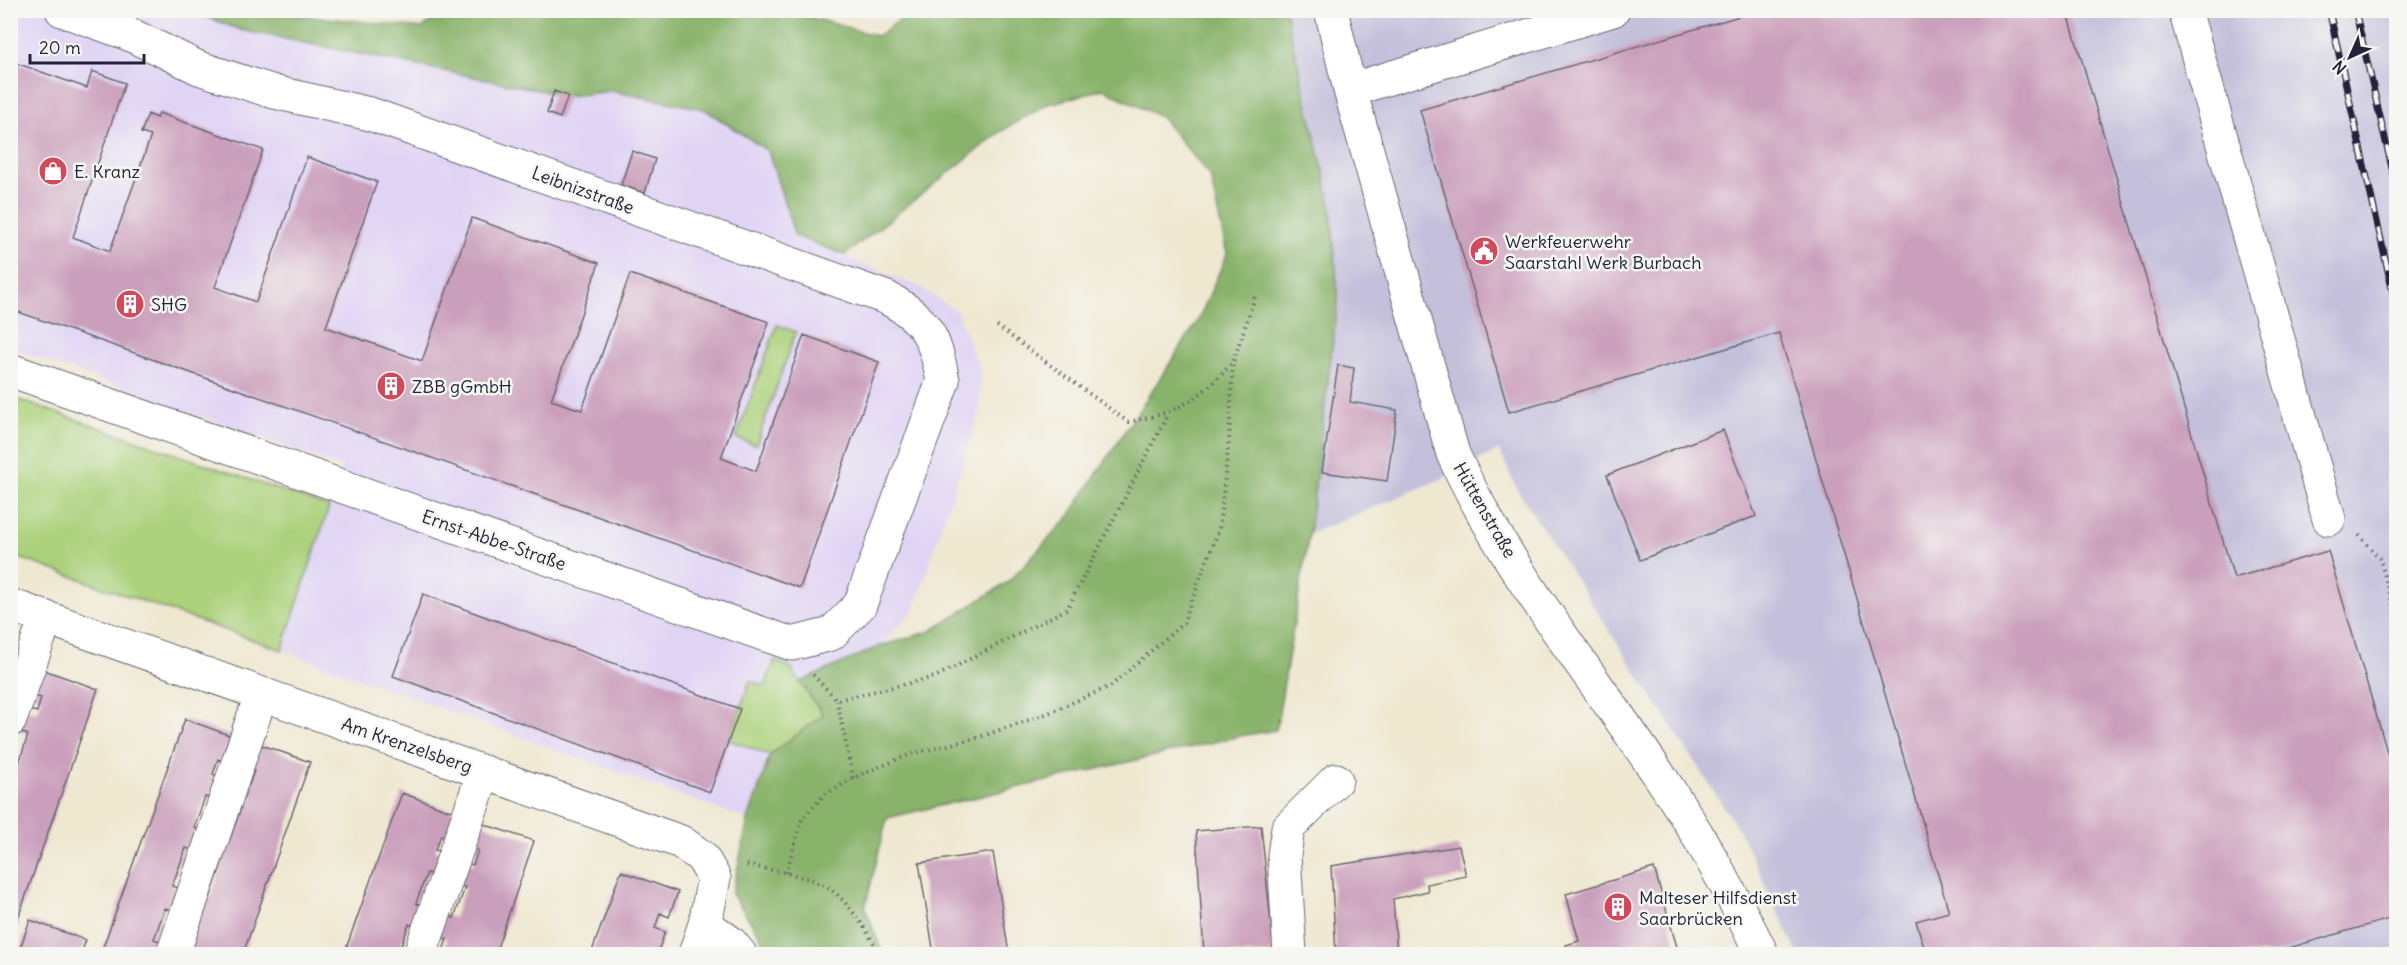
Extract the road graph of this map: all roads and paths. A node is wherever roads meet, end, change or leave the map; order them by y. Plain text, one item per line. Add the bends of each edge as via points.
1 (62, 10) edge
2 (1331, 10) edge
3 (1613, 10) edge
4 (2185, 10) edge
5 (1350, 90) junction
6 (1256, 297) dead end
7 (997, 326) dead end
8 (1233, 362) junction
9 (10, 370) edge
10 (1168, 414) junction
11 (2329, 519) joint
12 (10, 605) edge
13 (2397, 616) edge
14 (46, 618) junction
15 (792, 644) junction
16 (261, 695) junction
17 (837, 700) junction
18 (10, 720) edge
19 (484, 772) junction
20 (853, 778) junction
21 (1336, 780) dead end
22 (746, 865) dead end
23 (786, 873) junction
24 (705, 924) junction
25 (172, 954) edge
26 (420, 954) edge
27 (695, 954) edge
28 (740, 954) edge
29 (880, 954) edge
30 (1290, 954) edge
31 (1762, 954) edge

1 - 15 street, Leibnizstraße via 129,34 199,68 274,92 370,114 909,309 937,346 943,381 860,605 831,634
2 - 5 street, Hüttenstraße
3 - 5 street
4 - 11 street
5 - 31 street, Hüttenstraße via 1453,454 1481,509 1560,634 1676,800
6 - 8 path
7 - 10 path via 1128,422
8 - 10 path via 1208,390
8 - 20 path via 1219,529 1183,623 1111,686 1046,714 977,738 911,754
9 - 15 street, Ernst-Abbe-Straße
10 - 17 path via 1067,609 935,677
11 - 13 path via 2358,534 2380,560
12 - 14 street, Am Krenzelsberg
14 - 16 street, Am Krenzelsberg
14 - 18 street
15 - 17 path via 819,684
16 - 19 street, Am Krenzelsberg
16 - 25 street
17 - 20 path
19 - 24 street, Am Krenzelsberg via 681,842 702,857 714,878
19 - 26 street
20 - 23 path via 824,795 802,820
21 - 30 street via 1288,828 1284,855
22 - 23 path
23 - 29 path via 831,889 856,917
24 - 27 street, Am Krenzelsberg
24 - 28 street

